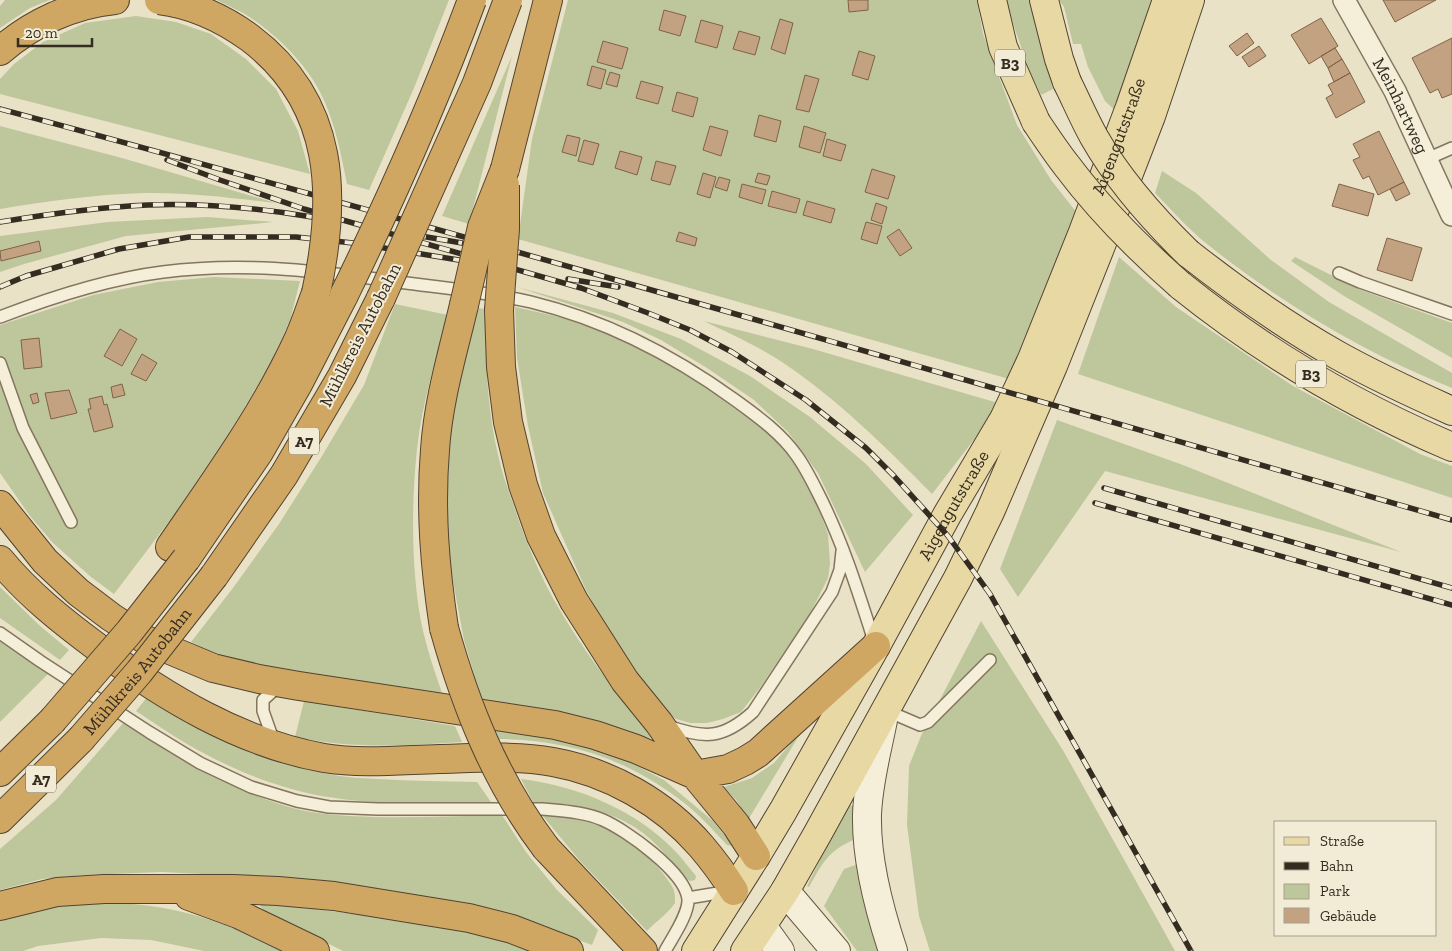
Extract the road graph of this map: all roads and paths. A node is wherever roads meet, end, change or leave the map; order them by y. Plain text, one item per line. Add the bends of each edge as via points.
1 (115, 0) edge
2 (159, 0) edge
3 (472, 0) edge
4 (508, 0) edge
5 (548, 0) edge
6 (992, 0) edge
7 (1044, 0) edge
8 (1167, 0) edge
9 (1190, 0) edge
10 (1344, 0) edge
11 (0, 51) edge
12 (1452, 148) edge
13 (1427, 159) junction
14 (505, 169) junction
15 (1452, 215) edge
16 (1339, 273) dead end
17 (1452, 314) edge
18 (0, 317) edge
19 (0, 363) edge
20 (1452, 411) edge
21 (1452, 447) edge
22 (0, 505) edge
23 (71, 522) dead end
24 (842, 547) junction
25 (178, 553) junction
26 (0, 560) edge
27 (0, 633) edge
28 (876, 646) junction
29 (990, 660) dead end
30 (299, 686) junction
31 (885, 710) junction
32 (659, 723) junction
33 (275, 745) junction
34 (0, 772) edge
35 (695, 775) junction
36 (0, 819) edge
37 (756, 856) junction
38 (173, 890) junction
39 (734, 891) junction
40 (784, 892) junction
41 (688, 898) junction
42 (0, 906) edge
43 (762, 926) junction
44 (314, 951) edge
45 (569, 951) edge
46 (643, 951) edge
47 (665, 951) edge
48 (696, 951) edge
49 (745, 951) edge
50 (780, 951) edge
51 (836, 951) edge
52 (893, 951) edge

1 - 11 highway via 79,6 60,14 40,23
2 - 25 highway, bridge via 208,14 241,32 273,58 308,107 322,144 327,182 324,257 316,293 299,338
3 - 25 highway, Mühlkreis Autobahn / A7, bridge via 449,63 344,295 298,384 259,452
4 - 36 highway, Mühlkreis Autobahn / A7, bridge via 477,83 381,298 342,376 288,466 214,576 139,672 82,739
5 - 14 highway
6 - 21 main road, B3, bridge via 1003,47 1036,122 1100,207 1145,254 1218,315 1272,352 1358,402
7 - 20 main road, B3, bridge via 1067,82 1119,177 1154,220 1228,285 1293,328 1339,356
8 - 28 main road, Aigengutstraße via 1130,107 1032,359 1004,419 947,514
9 - 31 main road, Aigengutstraße via 1151,116 1053,366 958,578
10 - 13 street, Meinhartweg
12 - 13 lane
13 - 15 street, Meinhartweg
14 - 32 highway, bridge via 505,230 499,310 501,368 508,422 523,485 541,536 574,601 625,681
14 - 46 highway, bridge via 482,227 442,401 435,449 435,568 444,628 477,728 512,798 546,848
16 - 17 lane
18 - 24 lane via 74,291 124,279 214,268 304,270 530,302 624,333 680,362 761,419 797,456 827,511
19 - 23 lane via 23,428
22 - 30 highway via 45,561 78,592 146,640 214,668
24 - 28 lane
24 - 32 lane via 840,570 832,592 753,712 727,731 710,734 691,734
25 - 34 highway, Mühlkreis Autobahn / A7, bridge via 129,632 52,721
26 - 33 highway via 51,611 138,677 233,729
27 - 41 lane via 200,763 251,787 329,807 542,809 602,819 632,836 661,860 682,885
28 - 35 highway via 758,754 728,769
28 - 37 main road, Aigengutstraße
29 - 31 lane via 928,722 920,725
30 - 33 lane via 274,690 264,700 264,711
30 - 35 highway via 555,725 595,734
31 - 40 main road, Aigengutstraße
31 - 52 street via 867,816 873,880
32 - 35 highway
33 - 39 highway via 325,758 371,761 515,758 552,761 588,770 632,789 667,814 700,844
35 - 37 highway via 736,825
37 - 39 main road, Aigengutstraße
37 - 40 main road
38 - 42 highway via 57,892
38 - 44 highway via 238,914
38 - 45 highway via 278,891 399,906 512,929
39 - 41 lane
39 - 43 main road
39 - 48 main road, Aigengutstraße
40 - 43 main road, Aigengutstraße
40 - 51 street
41 - 47 lane via 687,910
43 - 49 main road, Aigengutstraße
43 - 50 street

